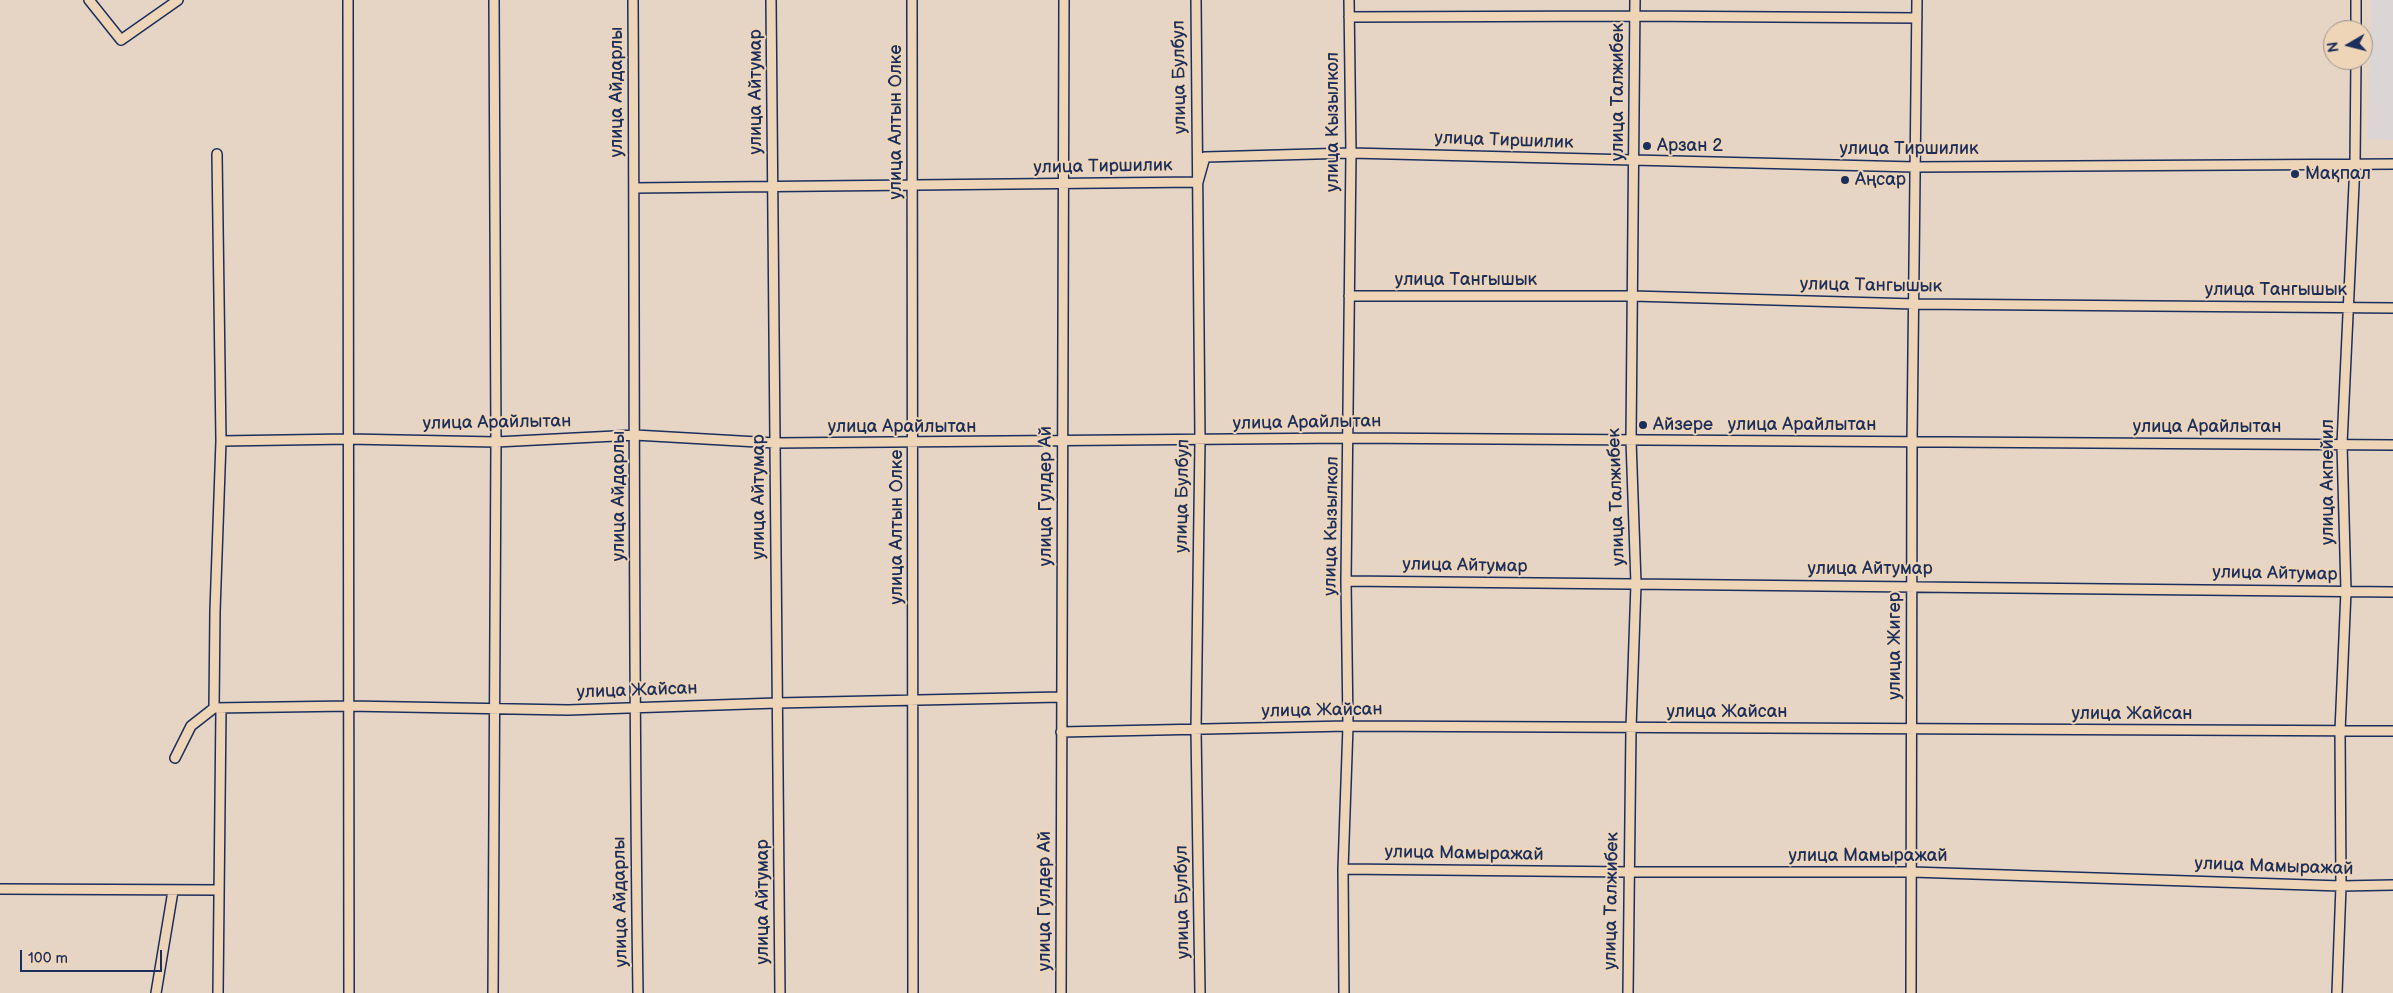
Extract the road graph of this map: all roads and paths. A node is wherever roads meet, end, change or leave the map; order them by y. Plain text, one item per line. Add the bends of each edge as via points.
1 (89, 0) edge
2 (178, 0) edge
3 (348, 0) edge
4 (494, 0) edge
5 (633, 0) edge
6 (771, 0) edge
7 (912, 0) edge
8 (1064, 0) edge
9 (1196, 0) edge
10 (1349, 0) edge
11 (1635, 0) edge
12 (1917, 0) edge
13 (2356, 0) edge
14 (1634, 16) junction
15 (1349, 17) junction
16 (1917, 18) junction
17 (2356, 20) edge
18 (2356, 70) edge
19 (1351, 153) junction
20 (217, 154) dead end
21 (1634, 161) junction
22 (2355, 163) junction
23 (2393, 164) edge
24 (1915, 167) junction
25 (1198, 182) junction
26 (1063, 184) junction
27 (912, 185) junction
28 (773, 186) junction
29 (634, 188) junction
30 (1349, 296) junction
31 (1633, 296) junction
32 (1915, 304) junction
33 (2348, 306) junction
34 (2393, 308) edge
35 (636, 435) junction
36 (1349, 438) junction
37 (349, 439) junction
38 (1200, 440) junction
39 (1631, 440) junction
40 (221, 441) junction
41 (496, 442) junction
42 (1062, 442) junction
43 (1912, 442) junction
44 (775, 443) junction
45 (913, 443) junction
46 (2342, 444) junction
47 (2393, 445) edge
48 (1346, 581) junction
49 (1636, 584) junction
50 (1912, 585) junction
51 (2346, 591) junction
52 (2393, 592) edge
53 (1061, 697) junction
54 (913, 700) junction
55 (777, 703) junction
56 (349, 706) junction
57 (634, 707) junction
58 (218, 708) junction
59 (494, 709) junction
60 (1348, 726) junction
61 (1631, 728) junction
62 (1196, 729) junction
63 (1911, 729) junction
64 (2340, 731) junction
65 (2393, 731) edge
66 (1061, 732) junction
67 (174, 758) dead end
68 (1343, 869) junction
69 (1629, 872) junction
70 (1912, 872) junction
71 (2393, 885) edge
72 (2341, 886) junction
73 (0, 890) edge
74 (219, 890) junction
75 (173, 891) junction
76 (156, 993) edge
77 (218, 993) edge
78 (349, 993) edge
79 (493, 993) edge
80 (638, 993) edge
81 (780, 993) edge
82 (913, 993) edge
83 (1061, 993) edge
84 (1200, 993) edge
85 (1344, 993) edge
86 (1628, 993) edge
87 (1911, 993) edge
88 (2337, 993) edge

1 - 2 street via 121,40
3 - 37 street
4 - 41 street
5 - 29 street, улица Айдарлы
6 - 28 street, улица Айтумар
7 - 27 street, улица Алтын Олке
8 - 26 street, улица Гулдер Ай
9 - 25 street, улица Булбул
10 - 15 street, улица Кызылкол
11 - 14 street, улица Талжибек
12 - 16 street, улица Жигер
13 - 17 street
14 - 15 street
14 - 16 street
14 - 21 street, улица Талжибек
15 - 19 street, улица Кызылкол
16 - 24 street, улица Жигер
18 - 22 street, улица Акпейил
19 - 21 street, улица Тиршилик
19 - 25 street, улица Тиршилик via 1206,157
19 - 30 street, улица Кызылкол
20 - 40 street
21 - 24 street, улица Тиршилик
21 - 31 street, улица Талжибек
22 - 23 street, улица Тиршилик
22 - 24 street, улица Тиршилик
22 - 33 street, улица Акпейил
24 - 32 street, улица Жигер
25 - 26 street, улица Тиршилик
25 - 38 street, улица Булбул
26 - 27 street, улица Тиршилик
26 - 42 street, улица Гулдер Ай
27 - 28 street, улица Тиршилик
27 - 45 street, улица Алтын Олке
28 - 29 street, улица Тиршилик
28 - 44 street, улица Айтумар
29 - 35 street, улица Айдарлы
30 - 31 street, улица Тангышык
30 - 36 street, улица Кызылкол
31 - 32 street, улица Тангышык
31 - 39 street, улица Талжибек
32 - 33 street, улица Тангышык
32 - 43 street, улица Жигер
33 - 34 street, улица Тангышык
33 - 46 street, улица Акпейил
35 - 41 street, улица Арайлытан
35 - 44 street, улица Арайлытан
35 - 57 street, улица Айдарлы
36 - 38 street, улица Арайлытан
36 - 39 street, улица Арайлытан
36 - 48 street, улица Кызылкол
37 - 40 street, улица Арайлытан
37 - 41 street, улица Арайлытан
37 - 56 street
38 - 42 street, улица Арайлытан
38 - 62 street, улица Булбул
39 - 43 street, улица Арайлытан
39 - 49 street, улица Талжибек
40 - 58 street via 215,611
41 - 59 street
42 - 45 street, улица Арайлытан
42 - 53 street, улица Гулдер Ай
43 - 46 street, улица Арайлытан
43 - 50 street, улица Жигер
44 - 45 street, улица Арайлытан
44 - 55 street, улица Айтумар
45 - 54 street, улица Алтын Олке
46 - 47 street, улица Арайлытан
46 - 51 street, улица Акпейил
48 - 49 street, улица Айтумар
48 - 60 street, улица Кызылкол
49 - 50 street, улица Айтумар
49 - 61 street, улица Талжибек
50 - 51 street, улица Айтумар
50 - 63 street, улица Жигер
51 - 52 street, улица Айтумар
51 - 64 street, улица Акпейил
53 - 54 street, улица Жайсан
53 - 66 street, улица Гулдер Ай
54 - 55 street, улица Жайсан
54 - 82 street, улица Алтын Олке
55 - 57 street, улица Жайсан
55 - 81 street, улица Айтумар
56 - 58 street, улица Жайсан
56 - 59 street, улица Жайсан
56 - 78 street
57 - 59 street, улица Жайсан
57 - 80 street, улица Айдарлы
58 - 67 street via 191,726
58 - 74 street
59 - 79 street
60 - 61 street, улица Жайсан
60 - 62 street, улица Жайсан
60 - 68 street, улица Кызылкол
61 - 63 street, улица Жайсан
61 - 69 street, улица Талжибек
62 - 66 street, улица Жайсан
62 - 84 street, улица Булбул
63 - 64 street, улица Жайсан
63 - 70 street, улица Жигер
64 - 65 street, улица Жайсан
64 - 72 street, улица Акпейил
66 - 83 street, улица Гулдер Ай
68 - 69 street, улица Мамыражай
68 - 85 street, улица Кызылкол
69 - 70 street, улица Мамыражай
69 - 86 street, улица Талжибек
70 - 72 street, улица Мамыражай
70 - 87 street, улица Жигер
71 - 72 street, улица Мамыражай
72 - 88 street, улица Акпейил
73 - 75 street
74 - 75 street
74 - 77 street
75 - 76 street

